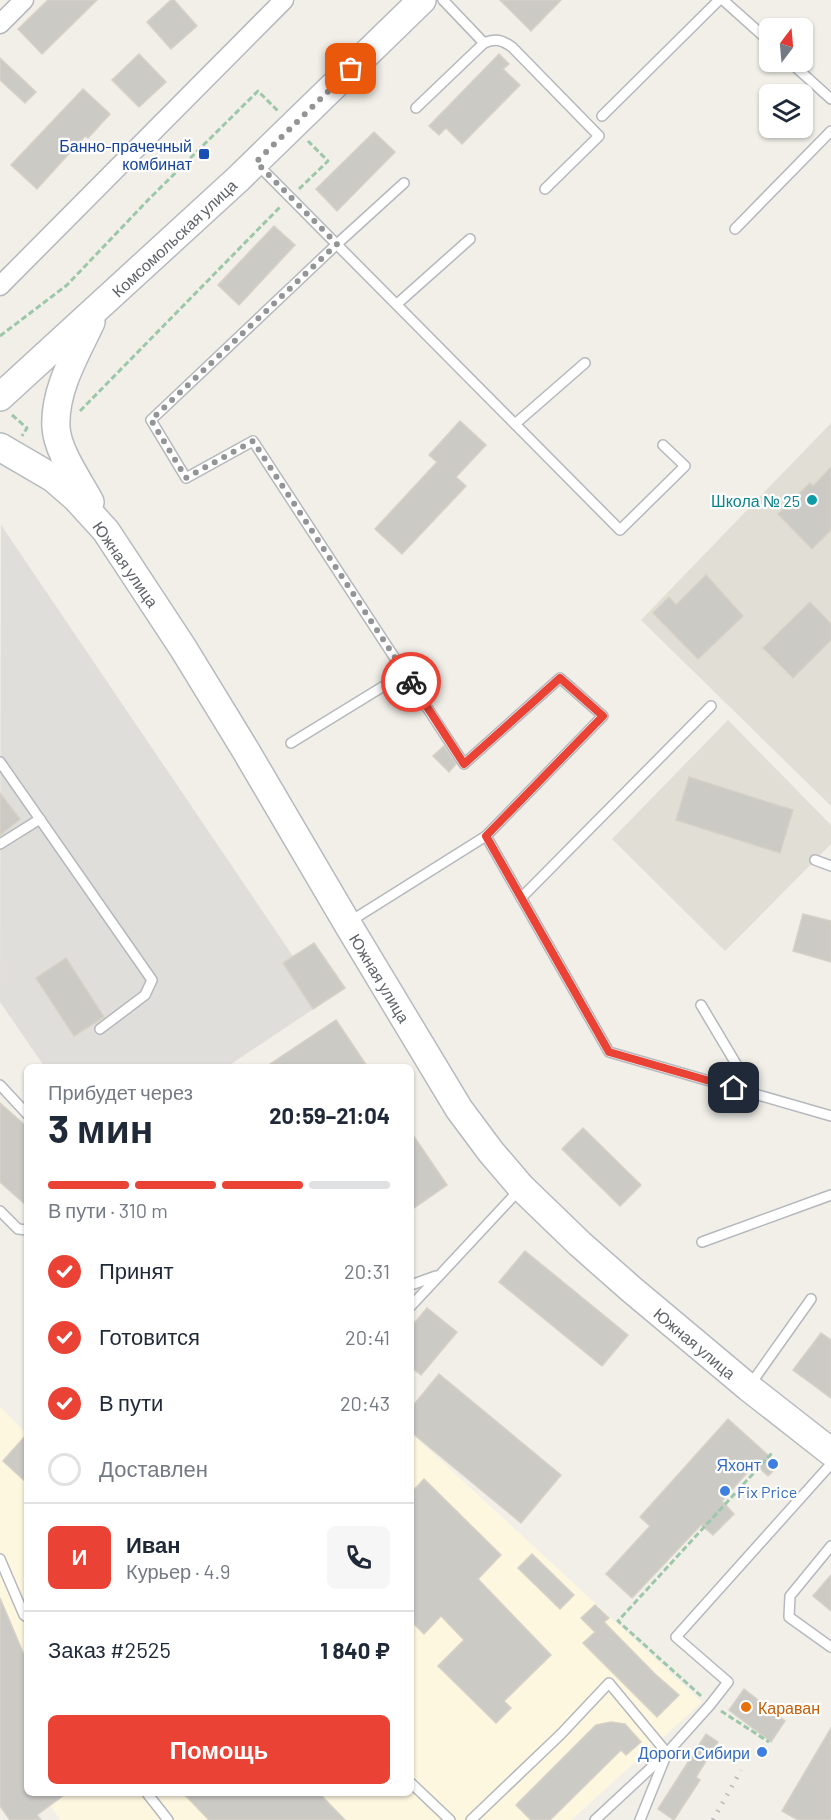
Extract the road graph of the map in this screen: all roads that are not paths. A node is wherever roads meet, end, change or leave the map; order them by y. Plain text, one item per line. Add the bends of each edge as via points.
1 (24, 0) edge
2 (284, 0) edge
3 (422, 0) edge
4 (443, 0) edge
5 (719, 0) edge
6 (723, 0) edge
7 (0, 24) edge
8 (759, 32) edge
9 (484, 43) junction
10 (801, 72) edge
11 (831, 99) edge
12 (416, 108) dead end
13 (602, 116) dead end
14 (831, 131) edge
15 (256, 162) junction
16 (404, 183) dead end
17 (545, 189) dead end
18 (735, 229) dead end
19 (470, 239) dead end
20 (337, 244) junction
21 (0, 286) edge
22 (397, 304) junction
23 (97, 310) junction
24 (585, 363) dead end
25 (4, 387) edge
26 (515, 424) junction
27 (663, 445) dead end
28 (0, 447) edge
29 (106, 531) junction
30 (405, 673) junction
31 (711, 706) dead end
32 (291, 743) dead end
33 (0, 762) edge
34 (40, 819) junction
35 (486, 836) junction
36 (0, 844) edge
37 (815, 860) dead end
38 (831, 866) edge
39 (521, 898) junction
40 (347, 923) junction
41 (701, 1005) dead end
42 (100, 1029) dead end
43 (0, 1085) edge
44 (754, 1094) junction
45 (24, 1111) edge
46 (831, 1116) edge
47 (521, 1187) junction
48 (831, 1195) edge
49 (0, 1211) edge
50 (24, 1229) edge
51 (702, 1242) dead end
52 (438, 1275) junction
53 (414, 1284) edge
54 (811, 1299) dead end
55 (414, 1303) edge
56 (748, 1388) junction
57 (831, 1452) edge
58 (831, 1464) edge
59 (831, 1546) edge
60 (0, 1559) edge
61 (24, 1615) edge
62 (831, 1647) edge
63 (667, 1753) junction
64 (414, 1786) edge
65 (149, 1796) edge
66 (168, 1820) edge
67 (450, 1820) edge
68 (471, 1820) edge
69 (595, 1820) edge
70 (640, 1820) edge

1 - 7 street
2 - 21 street
3 - 15 main road, Комсомольская улица
4 - 9 lane
5 - 13 lane
6 - 8 lane
9 - 12 lane
9 - 17 lane via 492,39 512,47 599,136
10 - 11 lane
14 - 18 lane
15 - 20 lane
15 - 23 main road, Комсомольская улица
16 - 20 lane
19 - 22 lane
20 - 22 lane
20 - 30 lane via 151,420 186,478 253,441
22 - 26 lane
23 - 25 main road, Комсомольская улица
23 - 29 main road via 62,386 56,428 63,451
24 - 26 lane
26 - 27 lane via 620,530 685,466
28 - 29 main road, Южная улица via 53,478
29 - 40 main road, Южная улица via 246,751
30 - 32 lane
30 - 35 lane via 464,764 560,678 603,716
31 - 39 lane
33 - 34 lane
34 - 36 lane
34 - 42 lane via 152,980 146,995
35 - 39 lane
35 - 40 lane
37 - 38 lane
39 - 44 lane via 609,1052
40 - 47 main road, Южная улица via 459,1108
41 - 44 lane
43 - 45 lane
44 - 46 lane
47 - 52 lane
47 - 56 main road, Южная улица via 580,1245
48 - 51 lane
49 - 50 lane
52 - 53 lane
52 - 55 lane
54 - 56 lane
56 - 57 main road, Южная улица
58 - 63 lane via 676,1637 728,1682
59 - 62 lane via 790,1596 789,1617
60 - 61 lane
63 - 68 lane via 609,1683
63 - 69 lane
63 - 70 lane
64 - 67 lane
65 - 66 lane

